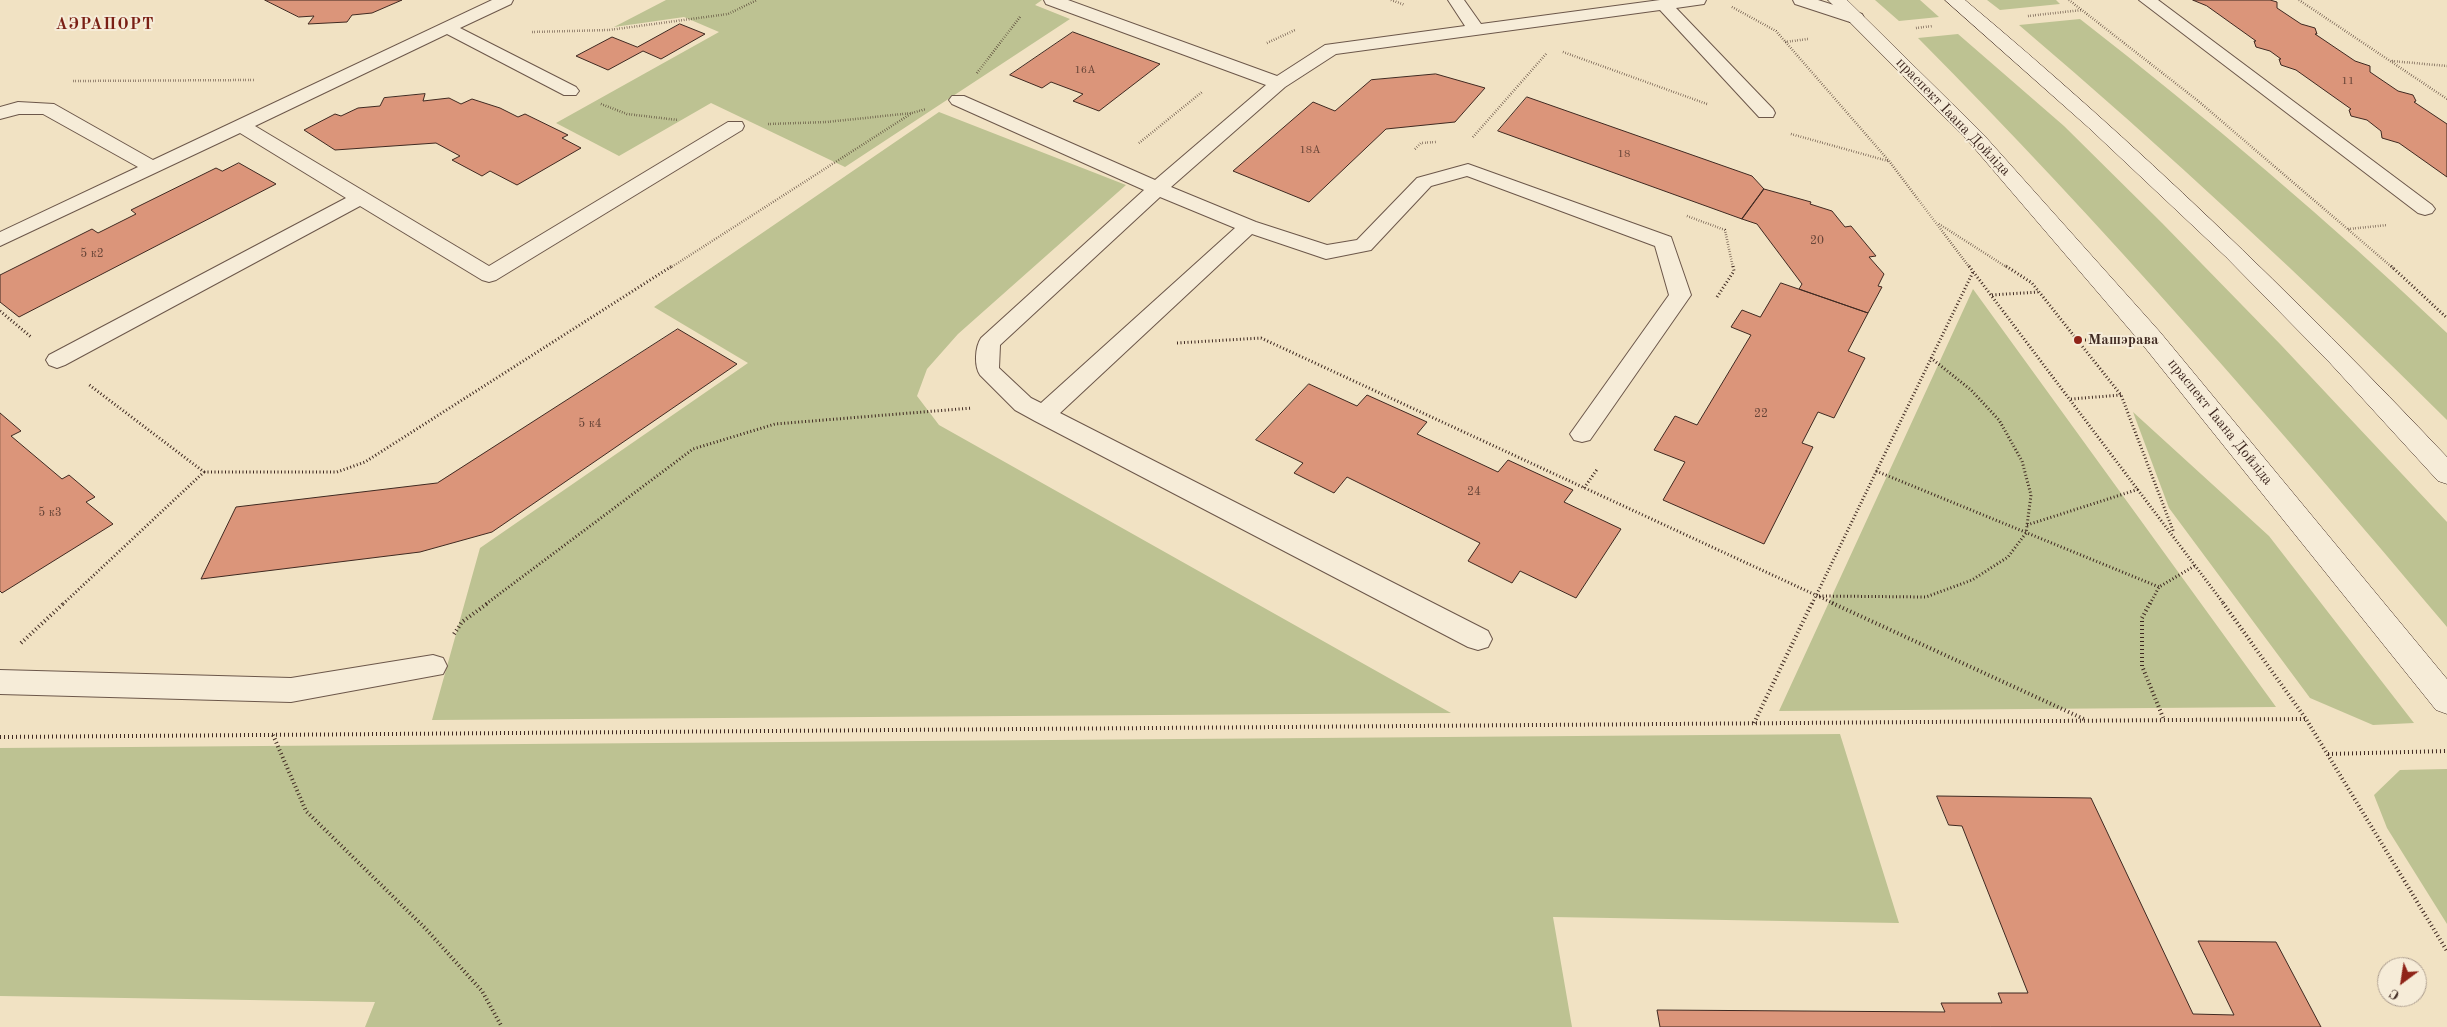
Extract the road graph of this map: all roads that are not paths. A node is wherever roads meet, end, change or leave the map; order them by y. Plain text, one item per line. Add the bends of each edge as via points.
1 (505, 0) edge
2 (1052, 0) edge
3 (1456, 0) edge
4 (1698, 0) edge
5 (1801, 0) edge
6 (1837, 0) edge
7 (1954, 0) edge
8 (2148, 0) edge
9 (1664, 5) junction
10 (1863, 25) junction
11 (448, 28) junction
12 (1476, 30) junction
13 (1279, 83) junction
14 (570, 91) dead end
15 (958, 100) road end
16 (0, 113) edge
17 (1766, 113) dead end
18 (241, 126) junction
19 (735, 126) dead end
20 (152, 168) junction
21 (1157, 188) junction
22 (360, 198) junction
23 (2424, 209) dead end
24 (0, 216) edge
25 (1249, 226) junction
26 (20, 230) junction
27 (0, 240) edge
28 (57, 360) road end
29 (1043, 415) junction
30 (1582, 434) dead end
31 (2447, 474) edge
32 (1478, 639) dead end
33 (433, 666) road end
34 (0, 682) edge
35 (2447, 701) edge

1 - 11 lane
2 - 13 lane
3 - 12 lane
4 - 9 lane
5 - 10 lane
6 - 10 main road, праспект Іаана Дойліда
7 - 31 main road via 2098,123 2203,222 2324,342
8 - 23 lane
9 - 12 lane
9 - 17 lane
10 - 35 main road, праспект Іаана Дойліда via 1976,138 2151,338
11 - 14 lane
11 - 18 lane
12 - 13 lane via 1331,49
13 - 21 lane
15 - 21 lane
16 - 20 lane via 18,108 47,108
18 - 20 lane
18 - 22 lane
19 - 22 lane via 489,274
20 - 26 lane
21 - 25 lane
21 - 29 lane via 989,343 988,370 1023,404
22 - 28 lane
24 - 26 lane
25 - 29 lane
25 - 30 lane via 1326,252 1364,245 1424,182 1468,170 1664,242 1680,295
26 - 27 lane
29 - 32 lane
33 - 34 lane via 291,690

